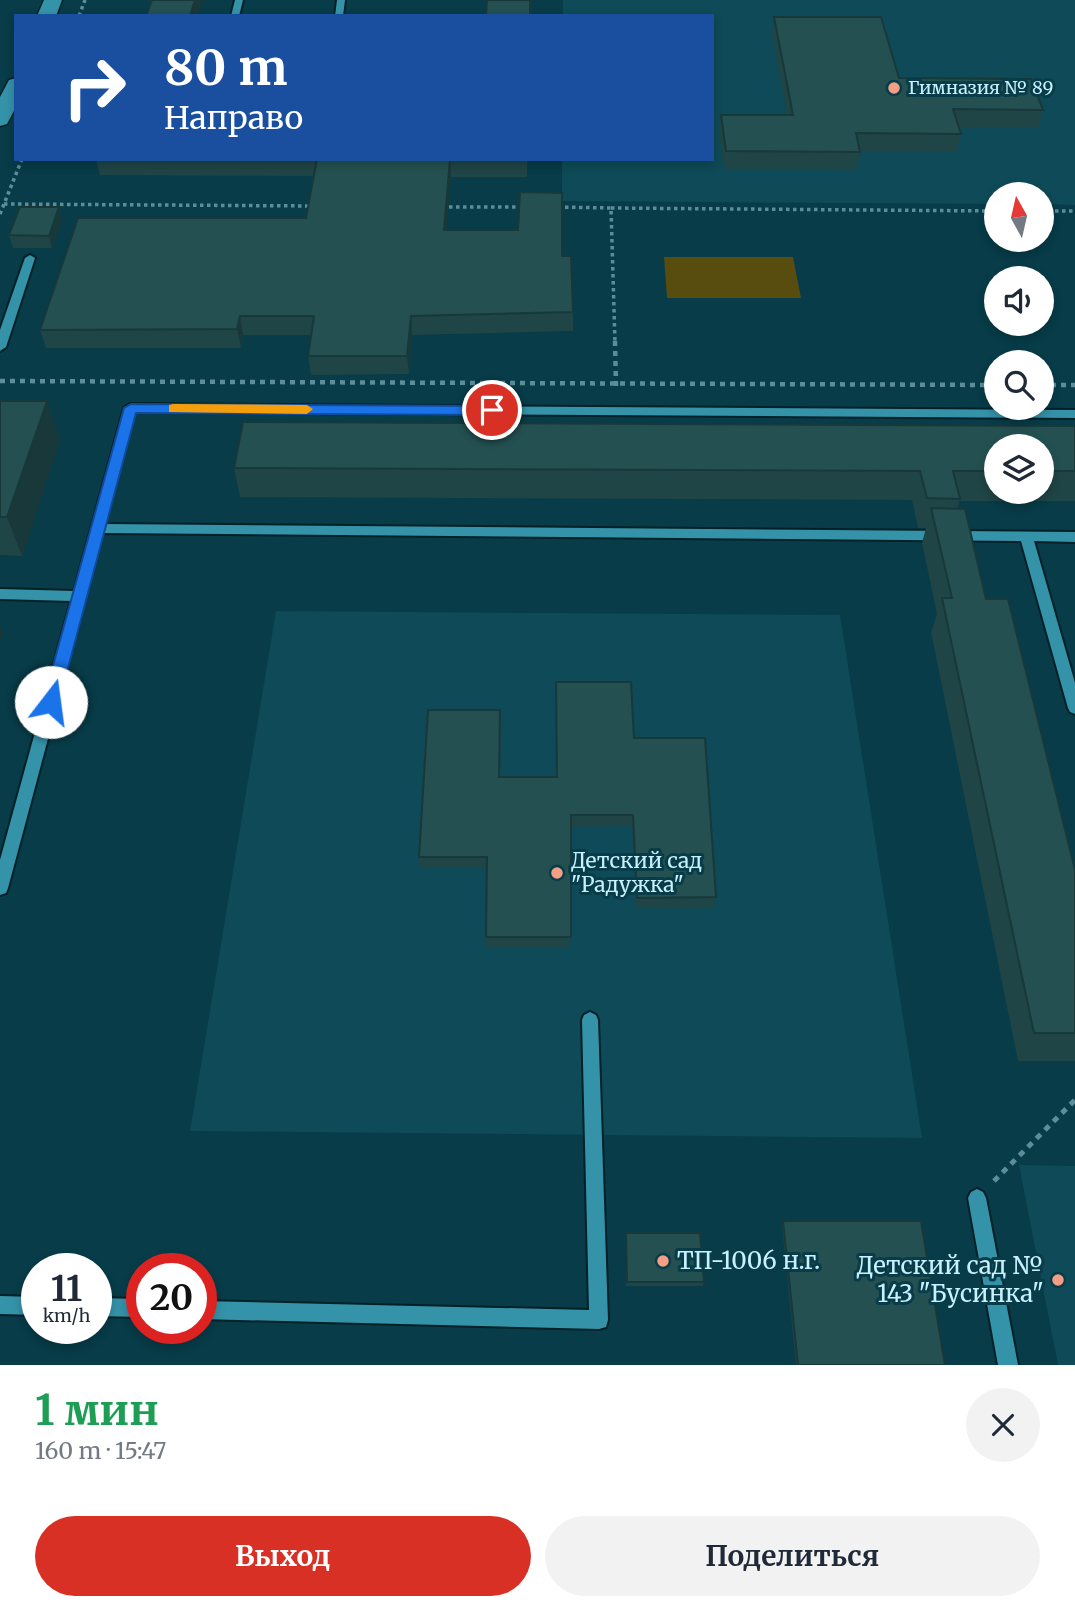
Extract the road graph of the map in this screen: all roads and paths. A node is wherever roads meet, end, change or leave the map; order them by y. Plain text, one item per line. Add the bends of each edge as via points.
1 (14, 88) edge
2 (0, 120) edge
3 (21, 161) edge
4 (4, 204) junction
5 (321, 206) edge
6 (432, 206) edge
7 (528, 207) edge
8 (556, 207) edge
9 (611, 208) junction
10 (984, 211) edge
11 (1054, 211) edge
12 (1075, 211) edge
13 (0, 214) edge
14 (30, 258) dead end
15 (0, 347) edge
16 (0, 381) edge
17 (616, 385) junction
18 (984, 386) edge
19 (1054, 386) edge
20 (1075, 386) edge
21 (616, 399) dead end
22 (1075, 414) edge
23 (98, 528) junction
24 (1026, 536) junction
25 (1075, 537) edge
26 (0, 594) edge
27 (80, 596) junction
28 (1075, 708) edge
29 (0, 888) edge
30 (590, 1020) dead end
31 (1075, 1100) edge
32 (977, 1198) joint
33 (0, 1305) edge
34 (21, 1306) edge
35 (217, 1310) edge
36 (1008, 1365) edge

1 - 2 street
3 - 4 path
4 - 5 path
4 - 13 path
6 - 7 path
8 - 9 path
9 - 10 path
9 - 17 path
11 - 12 path
14 - 15 lane
16 - 17 path
17 - 18 path
17 - 21 path
19 - 20 path
22 - 23 lane via 131,408
23 - 24 lane
23 - 27 lane
24 - 25 lane
24 - 28 lane
26 - 27 lane
27 - 29 lane
30 - 35 lane via 599,1320
31 - 32 path
32 - 36 lane
33 - 34 lane

